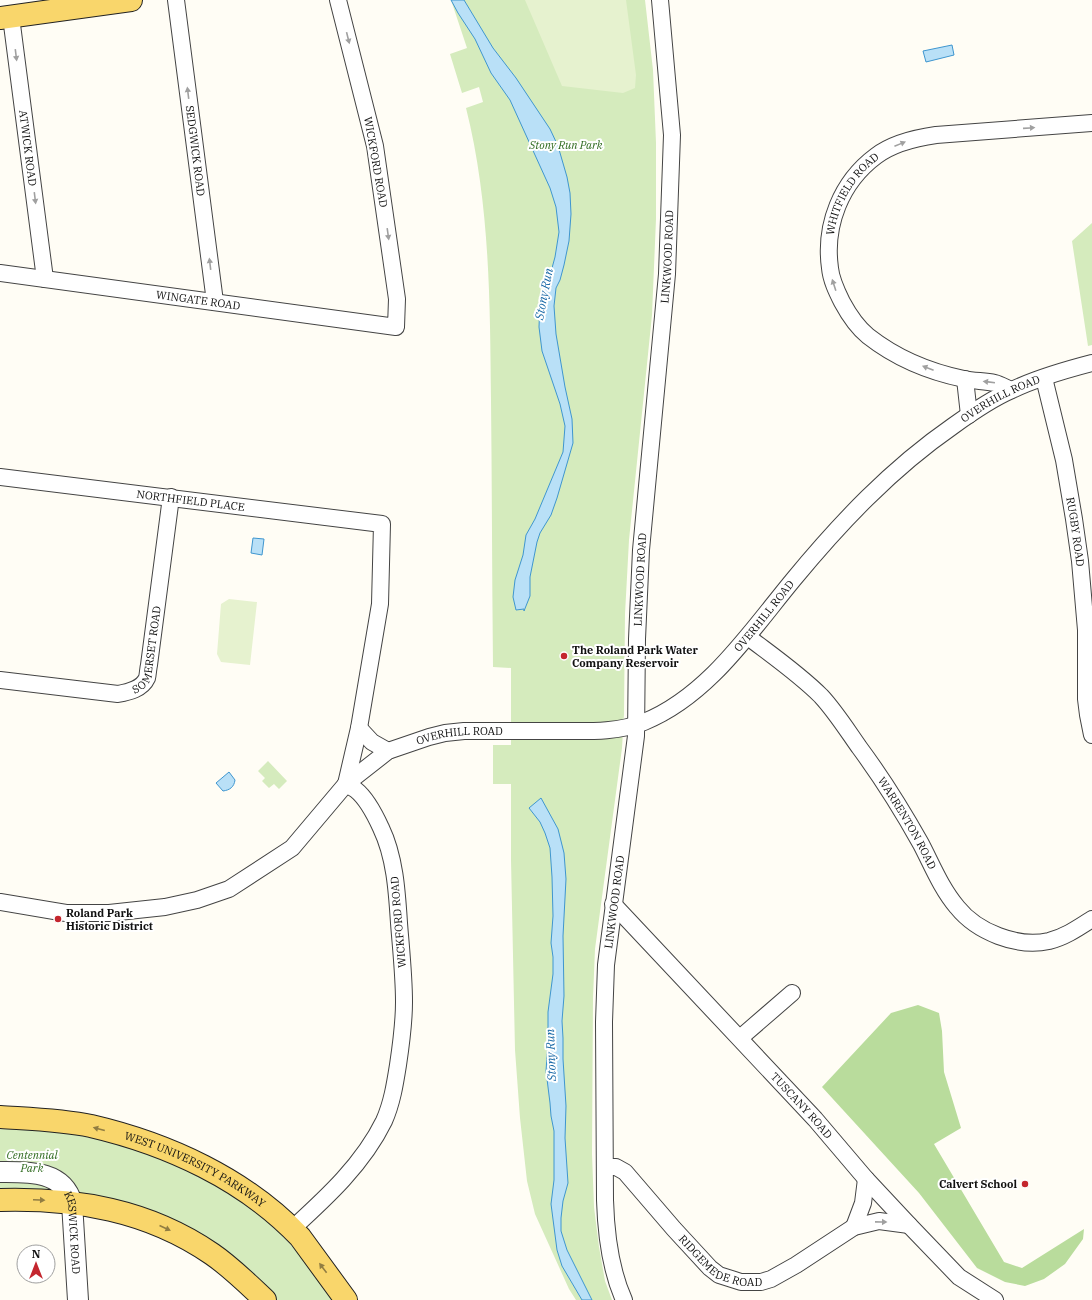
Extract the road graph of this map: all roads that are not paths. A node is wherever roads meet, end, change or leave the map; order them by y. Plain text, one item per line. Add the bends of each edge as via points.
1 (131, 0) edge
2 (176, 0) edge
3 (338, 0) edge
4 (660, 0) edge
5 (95, 2) edge
6 (6, 17) edge
7 (1092, 123) edge
8 (0, 272) edge
9 (45, 279) junction
10 (215, 302) junction
11 (396, 327) joint
12 (1092, 363) edge
13 (1044, 378) junction
14 (965, 379) junction
15 (1011, 390) junction
16 (969, 415) junction
17 (0, 476) edge
18 (171, 497) junction
19 (748, 637) junction
20 (0, 680) edge
21 (636, 725) junction
22 (359, 728) junction
23 (1092, 735) edge
24 (388, 750) junction
25 (346, 784) junction
26 (0, 902) edge
27 (613, 904) junction
28 (1092, 919) edge
29 (792, 992) dead end
30 (740, 1038) junction
31 (0, 1117) edge
32 (604, 1167) junction
33 (0, 1172) edge
34 (866, 1179) junction
35 (0, 1200) edge
36 (72, 1202) junction
37 (909, 1225) junction
38 (854, 1227) junction
39 (292, 1228) junction
40 (78, 1300) edge
41 (265, 1300) edge
42 (346, 1300) edge
43 (624, 1300) edge
44 (995, 1300) edge

1 - 5 main road
10 -> 2 street, SEDGWICK ROAD
3 -> 11 street, WICKFORD ROAD via 377,161 397,299
4 - 21 street, LINKWOOD ROAD via 672,135 670,208 665,297 641,550
5 - 6 main road
6 -> 9 street, ATWICK ROAD
14 -> 7 street, WHITFIELD ROAD via 931,370 895,354 867,335 845,308 830,269 829,247 834,213 843,194 855,175 878,155 900,143 936,135
8 - 9 street, WINGATE ROAD
9 - 10 street, WINGATE ROAD
10 - 11 street, WINGATE ROAD
12 - 13 street, OVERHILL ROAD
13 - 15 street, OVERHILL ROAD
13 - 23 street, RUGBY ROAD via 1064,460 1080,561 1086,630 1086,699
15 -> 14 street, WHITFIELD ROAD via 996,383
14 - 16 street
15 - 16 street, OVERHILL ROAD
16 - 19 street, OVERHILL ROAD via 895,470 858,507 810,559
17 - 18 street, NORTHFIELD PLACE
18 - 20 street, SOMERSET ROAD via 149,665 146,679 138,688 118,694
18 - 22 street, NORTHFIELD PLACE via 382,524 380,604
19 - 21 street, OVERHILL ROAD via 719,668 684,699
19 - 28 street, WARRENTON ROAD via 822,697 860,747 894,799 947,893 956,906 978,926 1006,938 1036,942 1061,937
21 - 24 street, OVERHILL ROAD via 598,730 444,733
21 - 27 street, LINKWOOD ROAD
22 - 24 street via 372,742
22 - 25 street
24 - 25 street, OVERHILL ROAD
25 - 26 street, OVERHILL ROAD via 292,848 229,890 165,907 109,914 66,913
25 - 39 street, WICKFORD ROAD via 357,791 370,808 381,828 392,864 397,897 404,1003 399,1055 392,1100 384,1121 368,1149 328,1196
27 - 30 street, TUSCANY ROAD
27 - 32 street, LINKWOOD ROAD via 606,965 604,1022
29 - 30 street
30 - 34 street, TUSCANY ROAD
39 -> 31 main road, WEST UNIVERSITY PARKWAY via 237,1185 209,1169 154,1145 90,1126
32 - 38 street, RIDGEMEDE ROAD via 616,1167 625,1172 710,1268 730,1280 753,1283 771,1279
32 - 43 street, LINKWOOD ROAD via 608,1240 617,1284
33 - 36 street, KESWICK ROAD via 31,1173 55,1179 67,1190
34 - 37 street, TUSCANY ROAD
34 - 38 street via 863,1203
35 -> 36 main road
36 - 40 street, KESWICK ROAD
36 -> 41 main road via 142,1218 168,1229 212,1254
38 -> 37 street, RIDGEMEDE ROAD via 879,1221
37 - 44 street, TUSCANY ROAD via 960,1277
42 -> 39 main road, WEST UNIVERSITY PARKWAY

